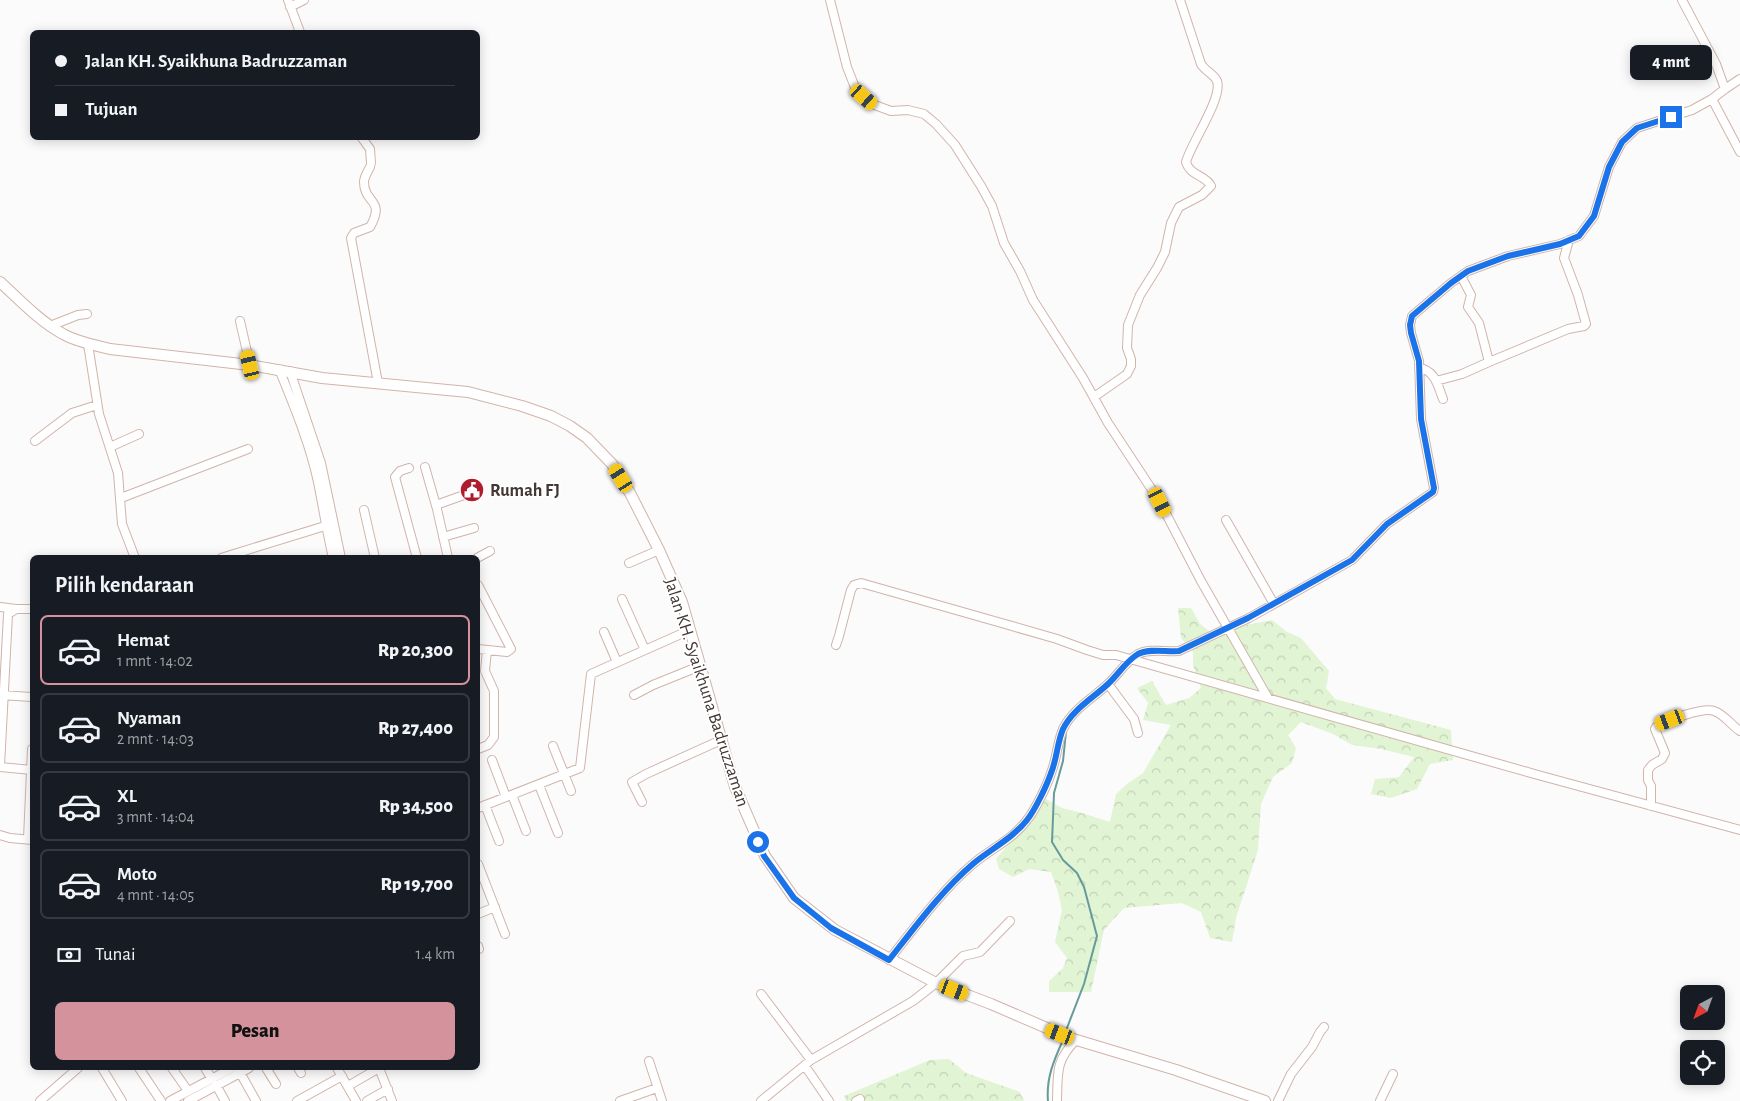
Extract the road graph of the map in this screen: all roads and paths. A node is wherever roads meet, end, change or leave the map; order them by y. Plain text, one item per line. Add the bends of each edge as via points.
1 (304, 0) edge
2 (830, 0) edge
3 (1180, 0) edge
4 (1682, 0) edge
5 (289, 3) edge
6 (299, 30) edge
7 (1740, 78) edge
8 (1725, 89) junction
9 (1712, 99) junction
10 (363, 140) edge
11 (1740, 152) edge
12 (1569, 240) junction
13 (1461, 276) junction
14 (0, 282) edge
15 (87, 314) dead end
16 (240, 321) dead end
17 (50, 326) junction
18 (88, 344) junction
19 (1489, 362) junction
20 (250, 365) junction
21 (1419, 368) junction
22 (279, 369) junction
23 (290, 371) junction
24 (1436, 381) junction
25 (378, 383) junction
26 (1094, 397) junction
27 (1443, 399) dead end
28 (98, 405) junction
29 (139, 434) dead end
30 (36, 441) dead end
31 (110, 447) junction
32 (248, 449) dead end
33 (425, 467) dead end
34 (409, 468) dead end
35 (464, 495) dead end
36 (121, 498) junction
37 (436, 506) junction
38 (364, 510) dead end
39 (1226, 520) dead end
40 (326, 526) junction
41 (474, 528) dead end
42 (443, 537) junction
43 (659, 550) junction
44 (490, 552) dead end
45 (134, 555) edge
46 (231, 555) edge
47 (332, 555) edge
48 (340, 555) edge
49 (374, 555) edge
50 (417, 555) edge
51 (447, 555) edge
52 (480, 557) edge
53 (629, 563) dead end
54 (480, 589) edge
55 (622, 599) dead end
56 (1274, 604) junction
57 (0, 607) edge
58 (16, 609) junction
59 (30, 609) edge
60 (1227, 628) junction
61 (690, 630) junction
62 (604, 632) dead end
63 (836, 645) dead end
64 (480, 649) edge
65 (487, 650) junction
66 (644, 650) junction
67 (1130, 660) junction
68 (618, 662) junction
69 (700, 666) junction
70 (1108, 684) junction
71 (2, 695) edge
72 (634, 695) dead end
73 (30, 697) edge
74 (1268, 698) junction
75 (1740, 731) edge
76 (1138, 733) dead end
77 (721, 740) junction
78 (553, 746) dead end
79 (480, 748) edge
80 (492, 760) dead end
81 (0, 767) edge
82 (30, 770) edge
83 (564, 774) junction
84 (538, 784) junction
85 (571, 791) dead end
86 (509, 796) junction
87 (642, 802) dead end
88 (481, 806) edge
89 (1652, 806) junction
90 (1740, 830) edge
91 (526, 831) dead end
92 (558, 833) dead end
93 (0, 835) edge
94 (30, 839) edge
95 (499, 841) dead end
96 (481, 883) edge
97 (495, 908) junction
98 (480, 913) edge
99 (1010, 921) dead end
100 (505, 934) dead end
101 (889, 960) junction
102 (936, 983) junction
103 (761, 994) dead end
104 (1324, 1027) dead end
105 (1073, 1039) junction
106 (649, 1061) dead end
107 (808, 1063) junction
108 (76, 1070) edge
109 (103, 1070) edge
110 (140, 1070) edge
111 (173, 1070) edge
112 (206, 1070) edge
113 (229, 1070) edge
114 (238, 1070) edge
115 (267, 1070) edge
116 (338, 1070) edge
117 (376, 1070) edge
118 (380, 1070) edge
119 (1393, 1074) dead end
120 (342, 1076) junction
121 (214, 1082) junction
122 (276, 1084) dead end
123 (348, 1086) junction
124 (657, 1088) junction
125 (388, 1089) junction
126 (190, 1098) edge
127 (40, 1101) edge
128 (122, 1101) edge
129 (161, 1101) edge
130 (170, 1101) edge
131 (225, 1101) edge
132 (256, 1101) edge
133 (296, 1101) edge
134 (355, 1101) edge
135 (366, 1101) edge
136 (392, 1101) edge
137 (620, 1101) edge
138 (662, 1101) edge
139 (761, 1101) edge
140 (829, 1101) edge
141 (1057, 1101) edge
142 (1265, 1101) edge
143 (1278, 1101) edge
144 (1380, 1101) edge

1 - 5 street
2 - 26 street via 856,90 872,104 891,111 908,110 924,114 955,145 992,206 1004,244 1032,300
3 - 26 street via 1201,64 1214,76 1218,87 1186,162 1195,175 1211,186 1179,208 1170,223 1165,252 1140,295 1128,325 1127,348 1131,366 1128,374
4 - 8 street via 1716,64
5 - 6 street
7 - 8 street
8 - 9 street
9 - 11 street
9 - 12 street via 1692,110 1637,128 1630,134 1609,167 1594,216 1579,236
10 - 25 street via 370,149 370,165 364,183 377,211 370,227 354,233 351,238
12 - 13 street via 1482,265
12 - 19 street via 1564,258 1586,324
13 - 19 street via 1471,295 1468,307 1479,323
13 - 21 street via 1412,316 1411,333
14 - 17 main road, Jalan KH. Syaikhuna Badruzzaman
15 - 17 street via 78,314
16 - 20 street
17 - 18 main road, Jalan KH. Syaikhuna Badruzzaman
18 - 20 main road, Jalan KH. Syaikhuna Badruzzaman
18 - 28 street
19 - 24 street
20 - 22 main road, Jalan KH. Syaikhuna Badruzzaman
21 - 24 street via 1426,369
21 - 56 street via 1421,419 1433,492 1387,524 1352,560
22 - 23 main road, Jalan KH. Syaikhuna Badruzzaman
22 - 40 street via 318,481
23 - 25 main road, Jalan KH. Syaikhuna Badruzzaman via 322,378
23 - 48 street via 321,463
24 - 27 street
25 - 43 main road, Jalan KH. Syaikhuna Badruzzaman via 468,392 522,406 570,426 587,438 612,464
26 - 60 street via 1160,502
28 - 30 street via 72,413
28 - 31 street
29 - 31 street
31 - 36 street
32 - 36 street
33 - 37 street
34 - 50 street via 395,477
35 - 37 street
36 - 45 street via 122,524
37 - 42 street
38 - 49 street
39 - 56 street
40 - 46 street
40 - 47 street
41 - 42 street
42 - 51 street
43 - 53 street
43 - 61 main road, Jalan KH. Syaikhuna Badruzzaman via 682,602
44 - 52 street
54 - 65 street via 511,646 508,652
55 - 66 street
56 - 60 street
57 - 58 street
58 - 59 street
58 - 71 street via 8,614
60 - 67 street via 1179,651 1150,651
60 - 74 street
61 - 66 street
61 - 69 main road, Jalan KH. Syaikhuna Badruzzaman
62 - 68 street
63 - 67 street via 851,590 861,583 1103,655
64 - 65 street
65 - 79 street via 485,671 494,691 494,737
66 - 68 street
67 - 70 street
67 - 74 street
68 - 83 street via 591,674 580,768
69 - 72 street
69 - 77 main road, Jalan KH. Syaikhuna Badruzzaman
70 - 76 street via 1134,719
70 - 101 street via 1078,710 1063,730 1051,774 1027,820 974,863
71 - 73 street
71 - 81 street
74 - 89 street
75 - 89 street via 1718,713 1709,710 1681,716 1656,727 1665,753 1648,770
77 - 87 street via 632,782
77 - 101 main road, Jalan KH. Syaikhuna Badruzzaman via 735,787 764,856 794,898 831,928
78 - 83 street
80 - 86 street
81 - 82 street
83 - 84 street
83 - 85 street
84 - 86 street
84 - 92 street
86 - 88 street
86 - 91 street
88 - 95 street
89 - 90 street
93 - 94 street
96 - 97 street
97 - 98 street
97 - 100 street
99 - 102 street via 980,952 963,956
101 - 102 main road, Jalan KH. Syaikhuna Badruzzaman
102 - 105 main road, Jalan KH. Syaikhuna Badruzzaman
102 - 107 street via 913,1001
103 - 107 street
104 - 143 street via 1291,1074
105 - 141 street via 1058,1066
105 - 142 main road, Jalan KH. Syaikhuna Badruzzaman
106 - 124 street
107 - 139 street
107 - 140 street
108 - 127 street
109 - 128 street
110 - 129 street
111 - 126 street
112 - 121 street
113 - 121 street
114 - 121 street
114 - 132 street
115 - 122 street
116 - 120 street
117 - 123 street
118 - 125 street
119 - 144 street
120 - 123 street
120 - 133 street
121 - 126 street
121 - 131 street
123 - 134 street
124 - 137 street
124 - 138 street
125 - 135 street
125 - 136 street
126 - 130 street

